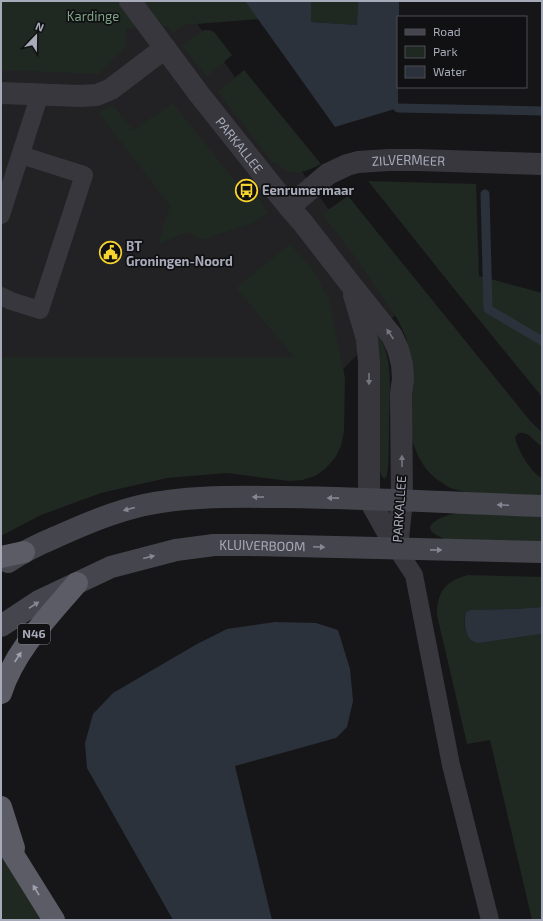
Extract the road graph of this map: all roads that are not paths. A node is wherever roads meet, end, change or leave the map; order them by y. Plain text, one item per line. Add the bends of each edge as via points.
1 (130, 1) edge
2 (165, 48) junction
3 (1, 93) edge
4 (40, 94) junction
5 (21, 155) junction
6 (542, 164) edge
7 (289, 207) junction
8 (1, 215) edge
9 (352, 286) junction
10 (1, 296) edge
11 (369, 499) junction
12 (402, 500) junction
13 (542, 506) edge
14 (397, 549) junction
15 (24, 552) junction
16 (542, 552) edge
17 (1, 557) edge
18 (1, 566) edge
19 (77, 583) junction
20 (1, 626) edge
21 (1, 693) edge
22 (1, 807) edge
23 (1, 835) edge
24 (18, 861) junction
25 (54, 920) edge
26 (490, 920) edge

1 - 2 street, PARKALLEE
2 - 4 street via 111,89 97,95
2 - 7 street, PARKALLEE via 198,94
3 - 4 street
4 - 5 lane
5 - 8 lane
5 - 10 lane via 84,175 40,310 11,302
6 - 7 street, ZILVERMEER via 418,160 358,162 328,174
7 - 9 street, PARKALLEE
9 -> 11 street, PARKALLEE via 367,339 369,363
12 -> 9 street, PARKALLEE via 402,364 392,336
11 - 12 main road
11 - 14 street, PARKALLEE
11 -> 15 main road via 179,499 110,514
13 -> 12 main road
12 - 14 street, PARKALLEE
14 -> 16 main road, KLUIVERBOOM
19 -> 14 main road, KLUIVERBOOM via 111,567 176,550 214,545
14 - 26 lane via 414,575 451,765
15 - 17 highway
15 - 18 main road
20 -> 19 main road, KLUIVERBOOM via 39,601
21 -> 19 highway, N46 via 14,664 30,638
22 - 24 highway
23 - 24 highway
25 -> 24 highway

